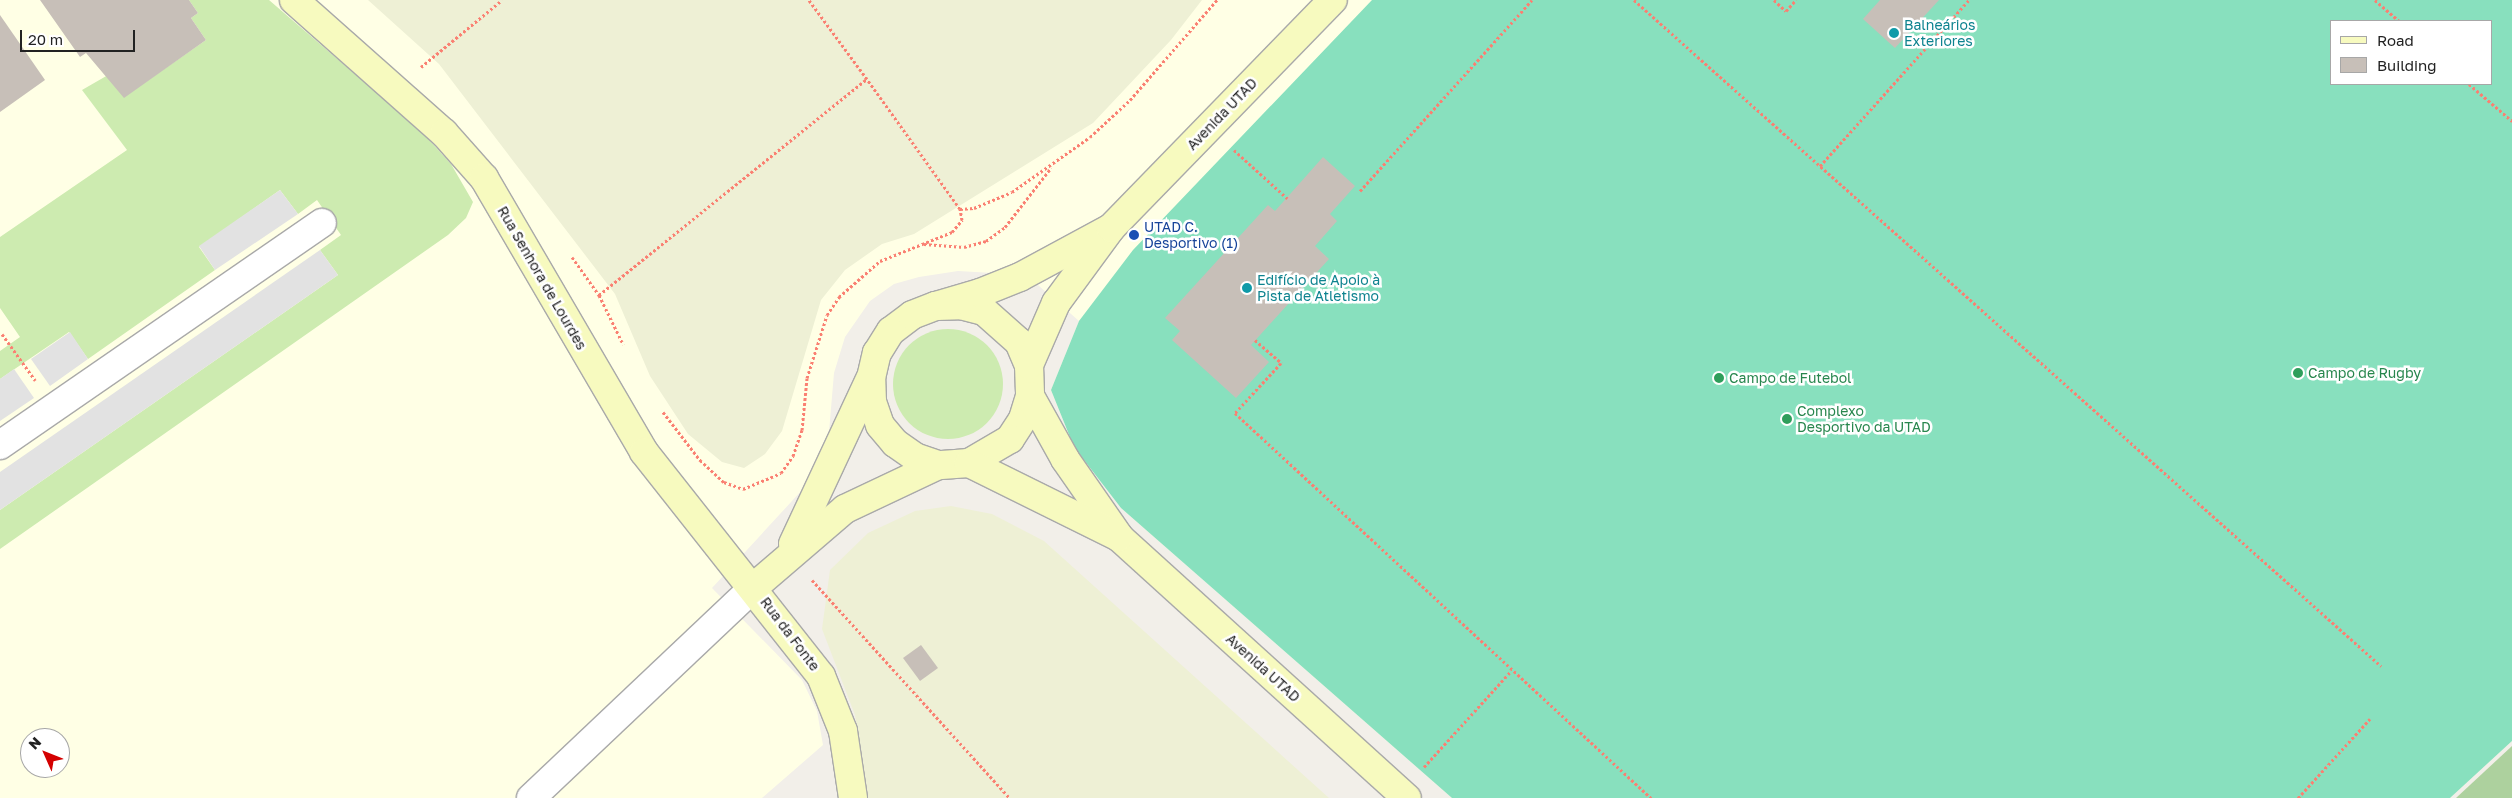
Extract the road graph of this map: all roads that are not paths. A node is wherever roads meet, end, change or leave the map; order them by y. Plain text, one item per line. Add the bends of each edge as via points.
1 (294, 0) edge
2 (1333, 0) edge
3 (322, 223) dead end
4 (1111, 228) junction
5 (936, 306) junction
6 (1029, 365) junction
7 (870, 378) junction
8 (1030, 396) junction
9 (0, 445) edge
10 (969, 463) junction
11 (938, 465) junction
12 (1120, 538) junction
13 (788, 553) junction
14 (754, 587) junction
15 (1404, 795) edge
16 (532, 798) edge
17 (852, 798) edge

1 - 14 street, Rua Senhora de Lourdes via 444,133 484,178 644,452
2 - 4 street, Avenida UTAD
3 - 9 street
4 - 5 street, Avenida UTAD via 1020,276
4 - 6 street, Avenida UTAD via 1056,303
5 - 6 street, Avenida UTAD via 960,305 984,311 1019,342
5 - 7 street, Avenida UTAD via 912,314 891,331 877,352
6 - 8 street, Avenida UTAD
7 - 11 street, Avenida UTAD via 872,402 890,437 915,457
7 - 13 street
8 - 10 street, Avenida UTAD via 1010,439
8 - 12 street, Avenida UTAD via 1065,458
10 - 11 street, Avenida UTAD
10 - 12 street, Avenida UTAD
11 - 13 street via 856,502
12 - 15 street, Avenida UTAD
13 - 14 street
14 - 16 street
14 - 17 street, Rua da Fonte via 806,652 835,703

